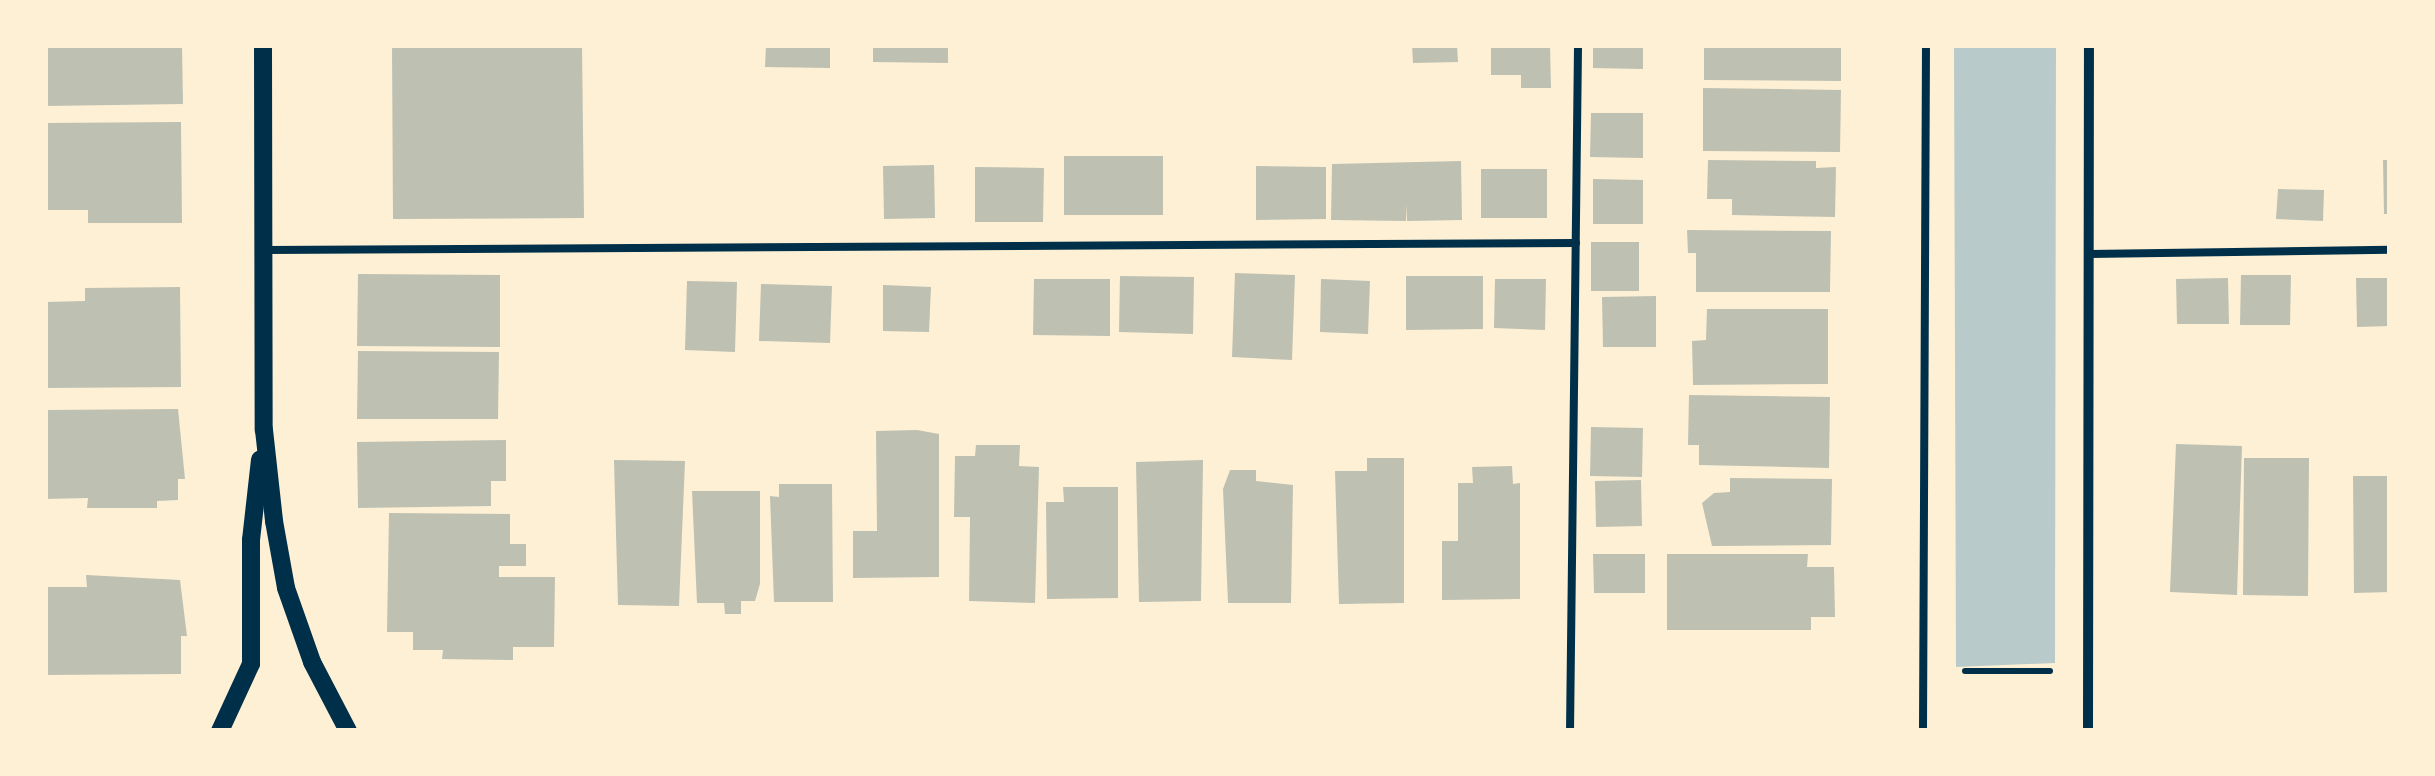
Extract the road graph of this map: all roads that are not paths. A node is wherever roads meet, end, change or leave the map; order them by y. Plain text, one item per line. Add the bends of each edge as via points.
1 (263, 45) edge
2 (1578, 45) edge
3 (1926, 45) edge
4 (2089, 45) edge
5 (1576, 243) junction
6 (264, 250) junction
7 (2390, 250) edge
8 (2089, 254) junction
9 (264, 430) junction
10 (220, 731) edge
11 (348, 731) edge
12 (1570, 731) edge
13 (1924, 731) edge
14 (2088, 731) edge

1 - 6 street
2 - 5 lane
3 - 13 lane
4 - 8 street
5 - 6 lane
5 - 12 lane
6 - 9 street
7 - 8 lane
8 - 14 street
9 - 10 street via 251,540 252,664
9 - 11 street via 286,588 312,662

